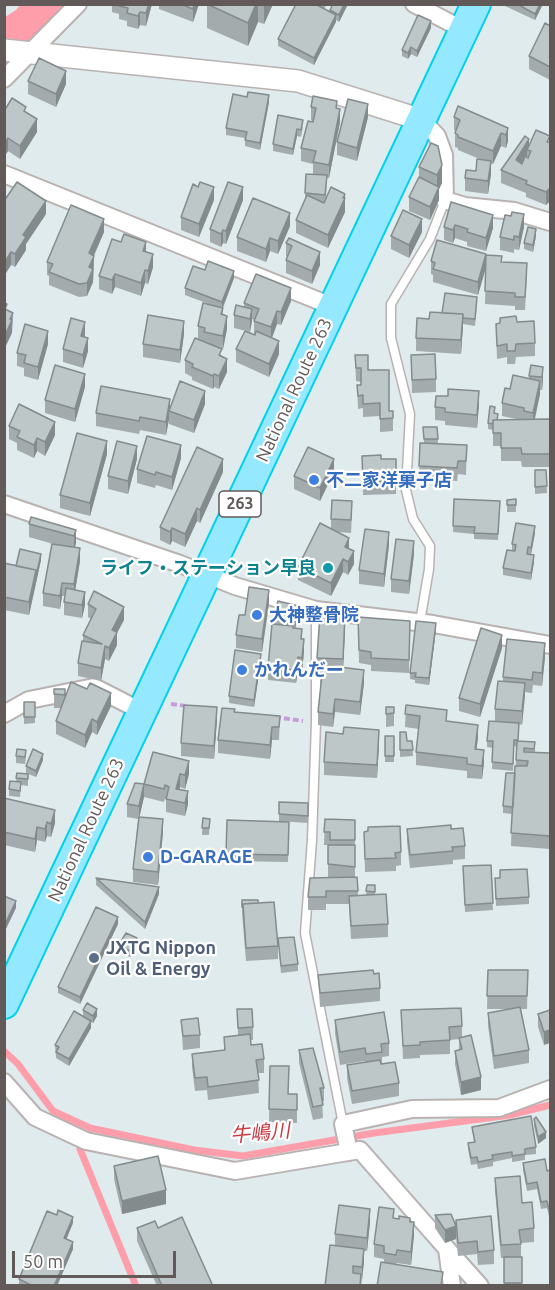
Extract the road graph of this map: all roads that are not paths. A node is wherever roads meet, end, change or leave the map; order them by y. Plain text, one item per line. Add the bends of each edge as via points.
1 (78, 4) edge
2 (414, 4) edge
3 (476, 4) edge
4 (464, 30) junction
5 (4, 50) edge
6 (31, 52) junction
7 (4, 79) edge
8 (422, 120) junction
9 (4, 174) edge
10 (445, 200) junction
11 (550, 222) edge
12 (334, 307) junction
13 (4, 504) edge
14 (207, 575) junction
15 (316, 610) junction
16 (420, 622) junction
17 (550, 645) edge
18 (145, 703) junction
19 (4, 714) edge
20 (4, 1004) edge
21 (4, 1082) edge
22 (550, 1089) edge
23 (343, 1124) junction
24 (349, 1152) junction
25 (447, 1249) junction
26 (452, 1286) edge
27 (480, 1286) edge

1 - 6 street
2 - 4 street
3 - 4 highway, National Route 263 / 263
4 - 8 highway, National Route 263 / 263
5 - 6 street
6 - 7 street
6 - 8 street via 298,81
8 - 10 street via 437,135 444,155
8 - 12 highway, National Route 263 / 263
9 - 12 street
10 - 11 street via 514,211
10 - 16 lane via 429,239 390,304 391,338 410,414 406,490 413,519 430,546
12 - 14 highway, National Route 263 / 263
13 - 14 street
14 - 15 street
14 - 18 highway, National Route 263 / 263
15 - 16 street
15 - 23 lane via 312,840 305,933
16 - 17 street
18 - 19 street via 94,687 29,700
18 - 20 highway, National Route 263 / 263
21 - 24 street via 35,1117 86,1141 235,1171
22 - 23 street via 499,1108 412,1108
23 - 24 street
24 - 25 street via 360,1150
25 - 26 street
25 - 27 street

